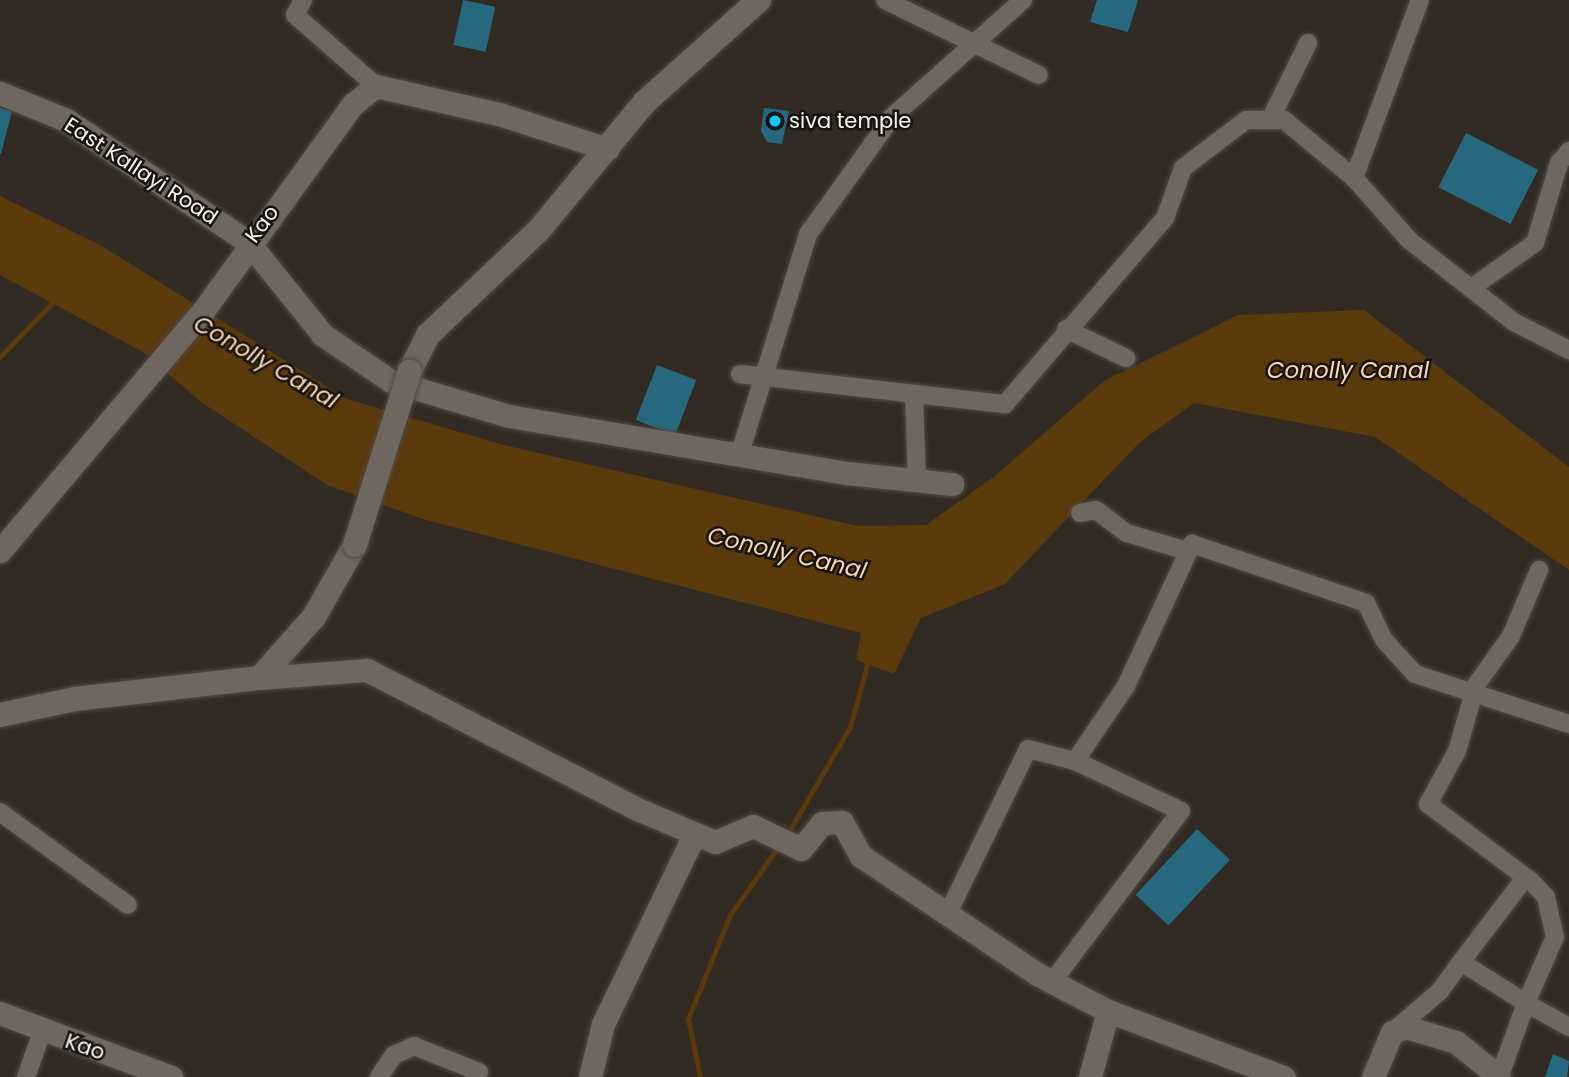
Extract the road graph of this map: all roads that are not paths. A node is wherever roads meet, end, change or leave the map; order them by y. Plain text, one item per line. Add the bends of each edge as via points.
1 (303, 0) edge
2 (759, 0) edge
3 (885, 0) edge
4 (1023, 0) edge
5 (1420, 0) edge
6 (1308, 43) dead end
7 (974, 47) junction
8 (1039, 75) dead end
9 (376, 86) junction
10 (0, 93) edge
11 (1270, 120) junction
12 (608, 149) junction
13 (1569, 151) edge
14 (1354, 178) junction
15 (248, 242) junction
16 (1471, 288) junction
17 (1066, 329) junction
18 (1569, 350) edge
19 (1126, 358) dead end
20 (740, 374) dead end
21 (400, 376) junction
22 (768, 377) junction
23 (914, 395) junction
24 (739, 456) junction
25 (917, 480) junction
26 (952, 484) dead end
27 (1080, 513) dead end
28 (0, 551) edge
29 (1187, 551) junction
30 (1539, 570) dead end
31 (260, 678) junction
32 (1473, 698) junction
33 (0, 715) edge
34 (1569, 724) edge
35 (1075, 761) junction
36 (0, 812) edge
37 (694, 835) junction
38 (1525, 878) junction
39 (128, 905) dead end
40 (948, 913) junction
41 (1461, 962) junction
42 (1052, 982) junction
43 (1525, 1003) junction
44 (1108, 1011) junction
45 (0, 1013) edge
46 (1569, 1027) edge
47 (1397, 1028) junction
48 (42, 1032) junction
49 (479, 1072) dead end
50 (1499, 1076) edge
51 (26, 1077) edge
52 (171, 1077) edge
53 (379, 1077) edge
54 (590, 1077) edge
55 (1090, 1077) edge
56 (1284, 1077) edge
57 (1373, 1077) edge

1 - 9 street via 295,15
2 - 12 main road via 683,63
3 - 7 street
4 - 7 street
5 - 14 street
6 - 11 street
7 - 8 street
7 - 22 street via 892,117 808,234
9 - 12 street via 465,105
9 - 15 street, Kao via 354,104
10 - 15 street, East Kallayi Road via 66,120
11 - 14 street via 1284,120
11 - 17 street via 1246,120 1183,168 1164,218
12 - 21 main road via 539,230 428,335
13 - 16 street via 1559,163 1535,243
14 - 16 street via 1409,240
15 - 21 street, East Kallayi Road via 323,335
15 - 28 street, Kao via 203,311
16 - 18 street via 1514,322
17 - 19 street
17 - 23 street via 1005,404
20 - 22 street
21 - 24 street, East Kallayi Road via 509,416 673,439
21 - 31 main road, bridge via 355,545 314,617
22 - 23 street
22 - 24 street
23 - 25 street
24 - 25 street, East Kallayi Road
25 - 26 street, East Kallayi Road
27 - 29 street via 1096,510 1127,533
29 - 32 street via 1197,545 1366,603 1397,658 1415,674
29 - 35 street via 1166,609 1126,686
30 - 32 street via 1511,636
31 - 33 main road via 75,699
31 - 37 street via 367,670
32 - 34 street
32 - 38 street via 1429,810
35 - 40 street via 1028,749
35 - 42 street via 1181,811
36 - 39 street
37 - 40 street via 715,842 754,826 801,849 822,823 837,821 849,827 861,856
37 - 54 street via 603,1024
38 - 41 street
38 - 43 street via 1546,897 1556,937
40 - 42 street
41 - 43 street
41 - 47 street via 1440,991
42 - 44 street
43 - 46 street
43 - 50 street
44 - 55 street
44 - 56 street
45 - 48 street, Kao
47 - 50 street via 1456,1042
47 - 57 street
48 - 51 street
48 - 52 street, Kao
49 - 53 street via 414,1046 394,1055

